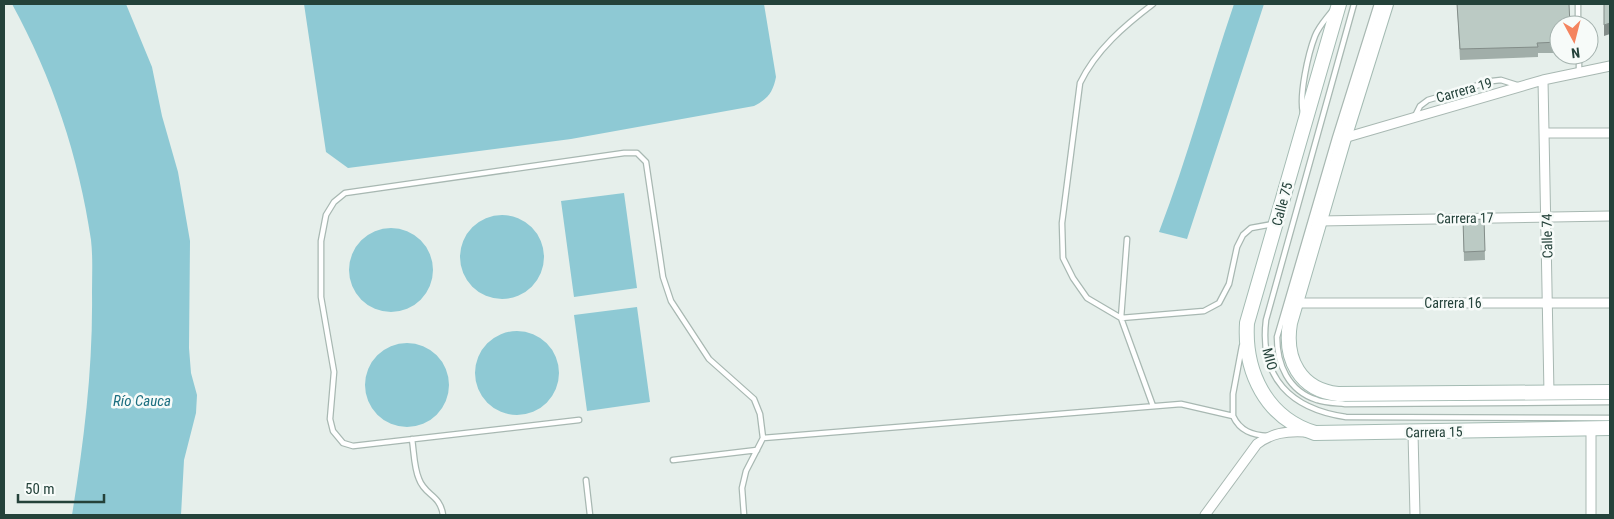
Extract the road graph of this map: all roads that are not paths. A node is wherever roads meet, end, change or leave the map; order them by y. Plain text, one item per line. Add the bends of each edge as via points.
1 (1153, 4) edge
2 (1339, 4) edge
3 (1354, 4) edge
4 (1378, 4) edge
5 (1386, 4) edge
6 (1579, 65) edge
7 (1610, 66) edge
8 (1579, 72) junction
9 (1543, 80) junction
10 (1522, 86) junction
11 (1414, 118) junction
12 (1544, 133) junction
13 (1610, 133) edge
14 (1344, 138) junction
15 (1546, 216) junction
16 (1610, 216) edge
17 (1319, 221) junction
18 (1276, 224) junction
19 (1127, 239) dead end
20 (1295, 303) junction
21 (1548, 303) junction
22 (1610, 303) edge
23 (1121, 318) junction
24 (1247, 322) junction
25 (1610, 392) edge
26 (1549, 393) junction
27 (1268, 402) joint
28 (1610, 402) edge
29 (1153, 406) junction
30 (1233, 416) junction
31 (1610, 418) edge
32 (579, 420) dead end
33 (1610, 428) edge
34 (1591, 429) junction
35 (1315, 433) junction
36 (1413, 433) junction
37 (1268, 436) junction
38 (763, 438) junction
39 (412, 439) junction
40 (757, 450) junction
41 (673, 460) dead end
42 (586, 480) dead end
43 (443, 515) edge
44 (590, 515) edge
45 (744, 515) edge
46 (1205, 515) edge
47 (1415, 515) edge
48 (1591, 515) edge

1 - 23 lane via 1128,23 1089,64 1080,83 1062,223 1063,258 1073,278 1088,298
2 - 18 main road, Calle 75
3 - 31 lane, MIO via 1266,320 1267,361 1281,387 1305,406 1325,414 1346,417
4 - 28 lane, MIO via 1277,337 1282,369 1297,388 1316,400 1344,404
5 - 14 main road
6 - 8 lane
7 - 8 street, Carrera 19
8 - 9 street, Carrera 19
9 - 10 street, Carrera 19
9 - 12 street, Calle 74
10 - 11 street, Carrera 19
10 - 11 lane, Carrera 19 via 1492,80 1428,100 1420,106
11 - 14 street, Carrera 19
12 - 13 street
12 - 15 street, Calle 74
14 - 17 main road
15 - 16 street, Carrera 17
15 - 17 street, Carrera 17
15 - 21 street, Calle 74
17 - 20 main road
18 - 23 lane via 1251,228 1243,235 1237,247 1230,284 1219,303 1204,311
18 - 24 main road, Calle 75
19 - 23 lane
20 - 21 street, Carrera 16
20 - 26 main road via 1288,348 1295,368 1317,389 1338,394
21 - 22 street, Carrera 16
21 - 26 street, Calle 74
23 - 29 lane
24 - 27 main road, Calle 75 via 1250,364
24 - 30 lane via 1233,394
25 - 26 main road
27 - 35 main road, Carrera 15 via 1291,423
29 - 30 lane via 1181,404
29 - 38 lane
30 - 37 lane via 1238,426 1248,432
32 - 39 lane
33 - 34 main road, Carrera 15
34 - 36 main road, Carrera 15
34 - 48 street
35 - 36 main road, Carrera 15
35 - 37 street via 1280,432
36 - 47 street
37 - 46 street via 1245,458
38 - 39 lane via 754,399 710,358 671,301 662,277 646,162 637,153 624,153 345,193 334,202 326,215 321,241 321,298 334,372 330,419 333,431 343,443 353,446
38 - 40 lane
39 - 43 lane via 419,480 438,500
40 - 41 lane
40 - 45 lane via 746,471 742,488
42 - 44 lane

